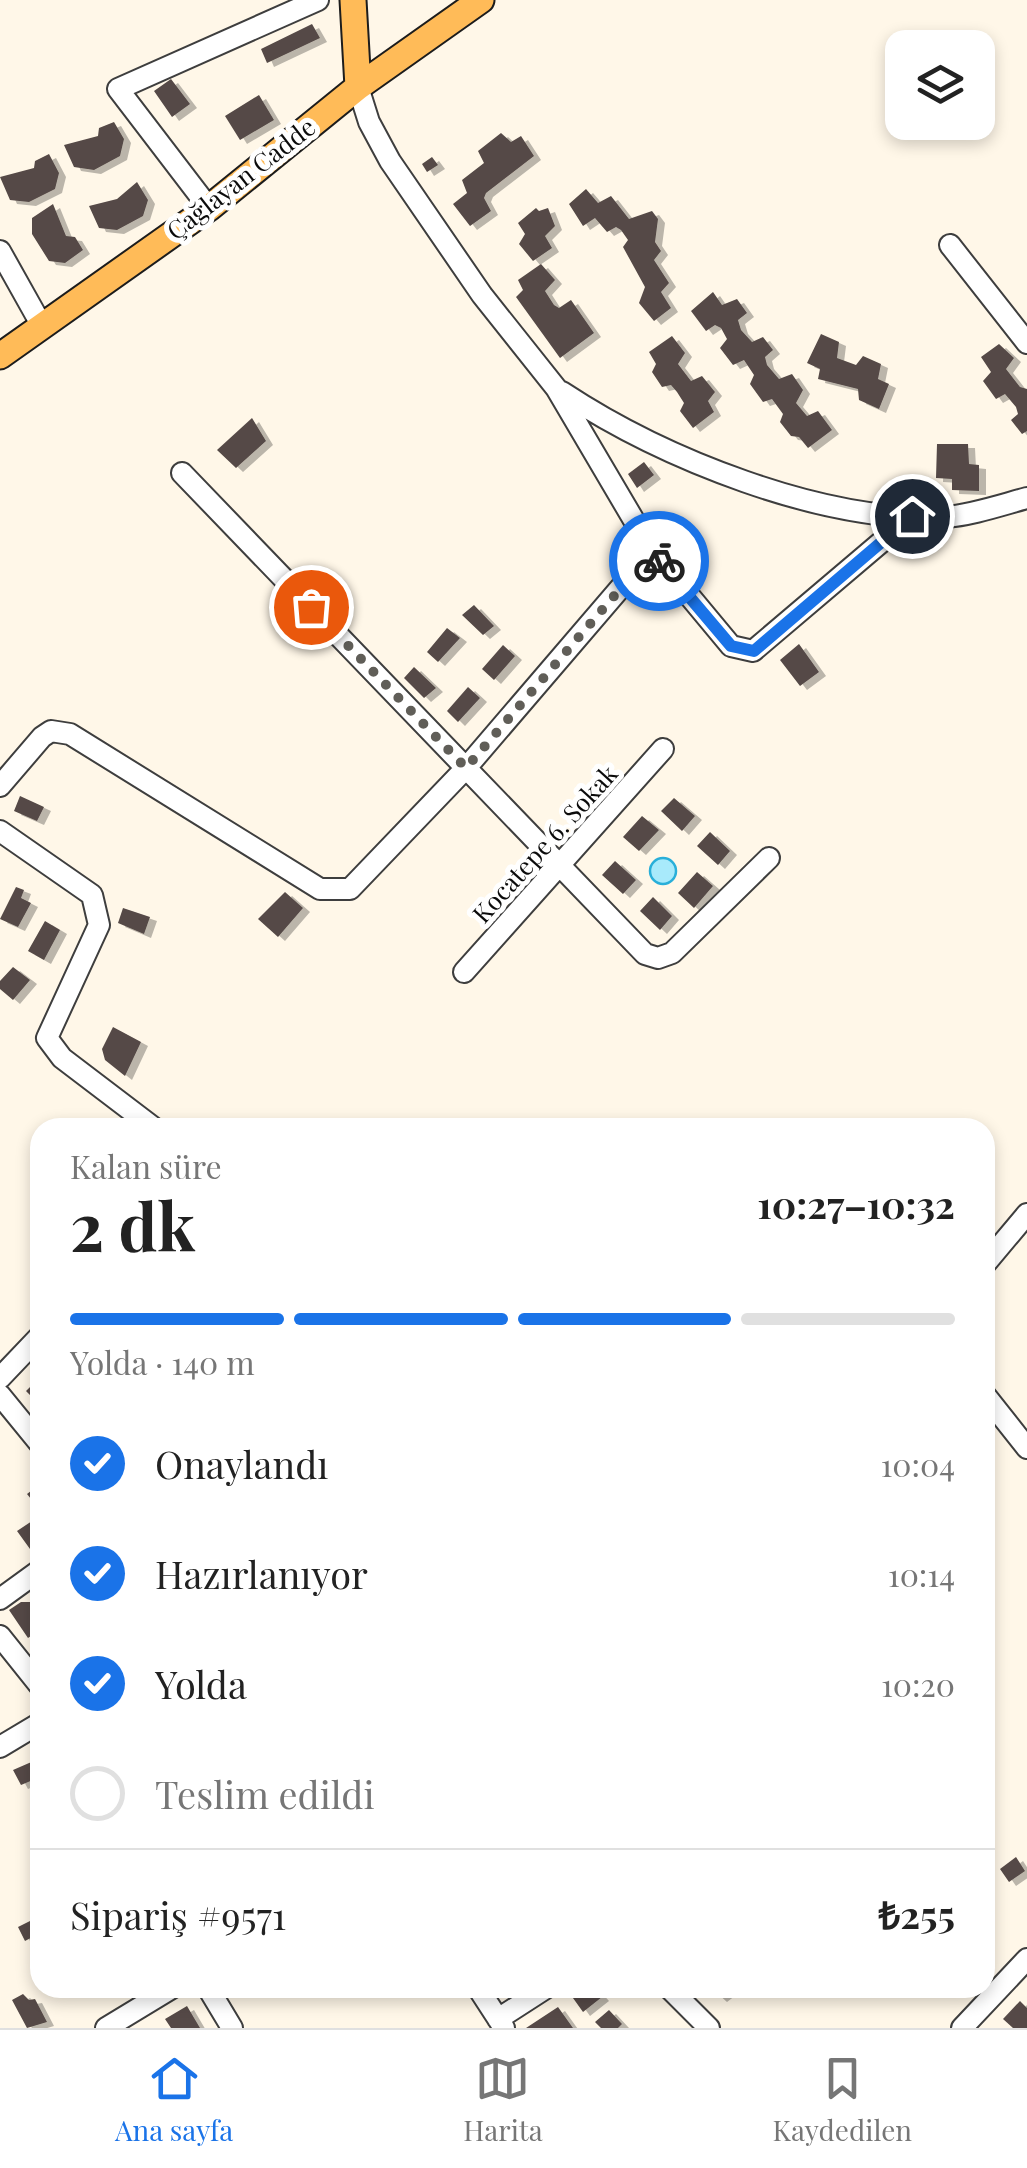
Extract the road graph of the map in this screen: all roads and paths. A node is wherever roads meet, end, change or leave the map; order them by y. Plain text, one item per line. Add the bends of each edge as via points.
1 (318, 0) edge
2 (352, 0) edge
3 (481, 0) edge
4 (358, 86) junction
5 (210, 208) junction
6 (950, 246) dead end
7 (0, 251) edge
8 (42, 326) junction
9 (1027, 343) edge
10 (0, 356) edge
11 (556, 388) junction
12 (182, 473) dead end
13 (1027, 498) edge
14 (912, 516) junction
15 (652, 552) junction
16 (663, 749) dead end
17 (466, 768) junction
18 (0, 786) edge
19 (0, 831) edge
20 (768, 858) dead end
21 (560, 864) junction
22 (464, 972) dead end
23 (141, 1118) edge
24 (1027, 1214) edge
25 (995, 1252) edge
26 (30, 1346) edge
27 (0, 1378) edge
28 (0, 1394) edge
29 (995, 1408) edge
30 (30, 1432) edge
31 (1027, 1448) edge
32 (30, 1577) edge
33 (0, 1599) edge
34 (0, 1636) edge
35 (30, 1674) edge
36 (30, 1729) edge
37 (0, 1747) edge
38 (1027, 1959) edge
39 (995, 1993) edge
40 (156, 1998) edge
41 (214, 1998) edge
42 (485, 1998) edge
43 (533, 1998) edge
44 (679, 1998) edge
45 (990, 1998) edge
46 (501, 2023) edge
47 (106, 2028) edge
48 (232, 2028) edge
49 (710, 2028) edge
50 (962, 2028) edge

1 - 5 street via 118,89
2 - 4 main road
3 - 4 main road, Çağlayan Cadde
4 - 5 main road, Çağlayan Cadde
4 - 11 street via 390,161
5 - 8 main road, Çağlayan Cadde
6 - 9 street
7 - 8 street
8 - 10 main road, Çağlayan Cadde
11 - 14 street via 613,426 716,473
11 - 15 street
12 - 17 street
13 - 14 street via 947,517
14 - 15 street via 754,651 731,646
15 - 17 street
16 - 21 street, Kocatepe 6. Sokak
17 - 18 street via 350,889 338,892 320,890 70,734 42,736
17 - 21 street
19 - 23 street via 92,895 98,925 48,1038 62,1058
20 - 21 street via 672,953 658,958 645,954
21 - 22 street, Kocatepe 6. Sokak
24 - 25 street
26 - 27 street
28 - 30 street
29 - 31 street
32 - 33 street
34 - 35 street
36 - 37 street
38 - 39 street
40 - 47 street
41 - 48 street
42 - 46 street
43 - 46 street
44 - 49 street
45 - 50 street

